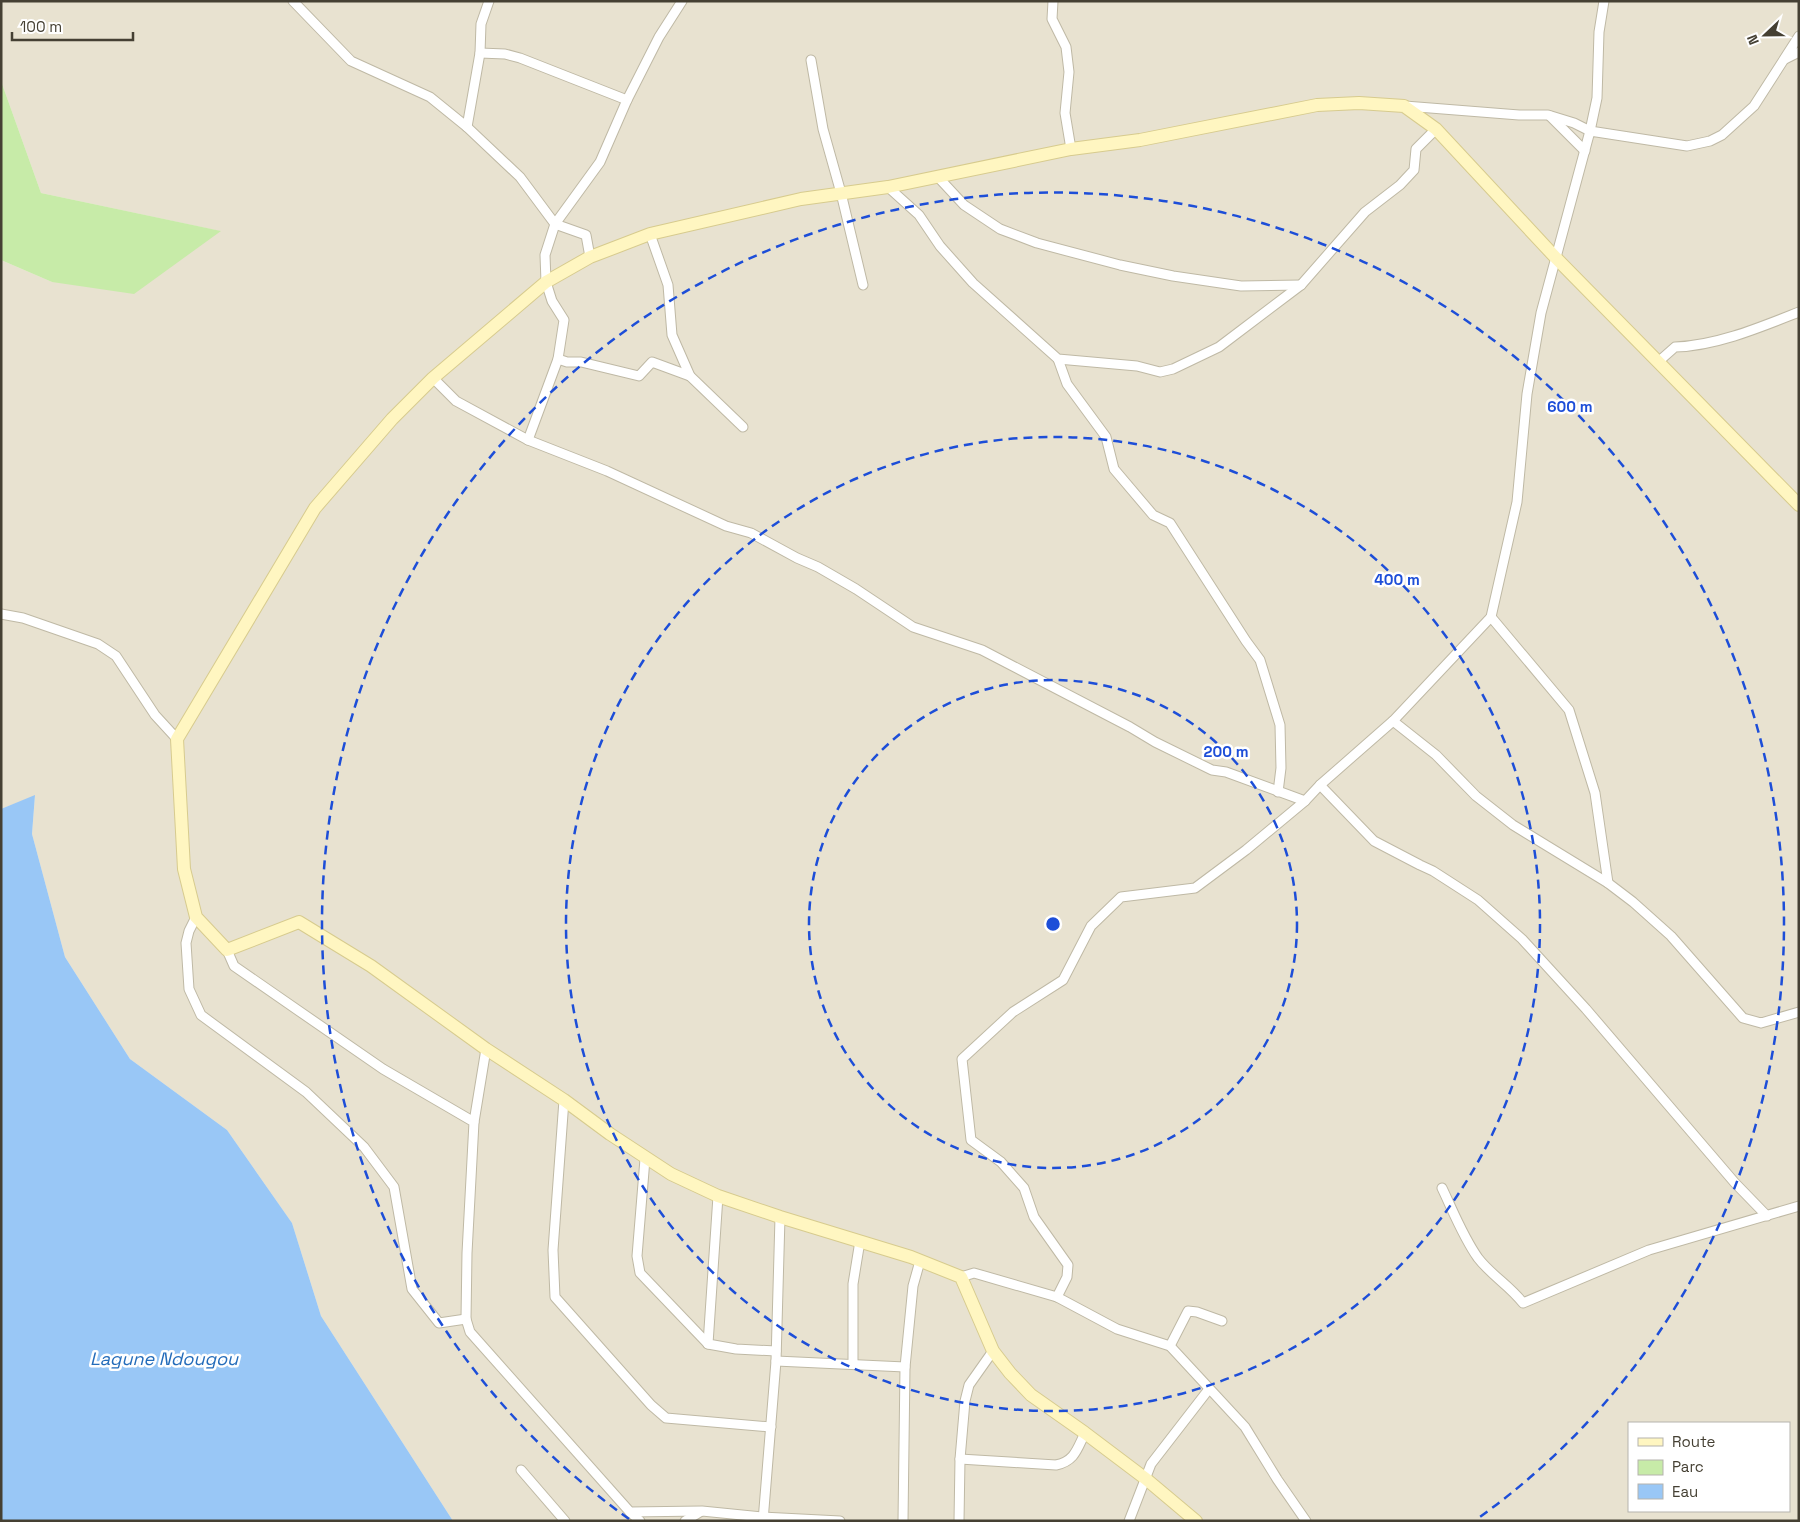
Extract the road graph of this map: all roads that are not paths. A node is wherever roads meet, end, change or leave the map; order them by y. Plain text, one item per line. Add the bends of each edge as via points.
1 (293, 1) edge
2 (489, 1) edge
3 (682, 1) edge
4 (1053, 1) edge
5 (1604, 1) edge
6 (1799, 36) edge
7 (1799, 52) edge
8 (480, 53) junction
9 (811, 60) dead end
10 (1785, 60) junction
11 (627, 100) junction
12 (1404, 106) junction
13 (1548, 115) junction
14 (467, 127) junction
15 (1436, 129) junction
16 (1590, 131) junction
17 (1070, 149) junction
18 (1585, 151) junction
19 (938, 177) junction
20 (888, 187) junction
21 (842, 193) junction
22 (555, 224) junction
23 (650, 234) junction
24 (590, 258) junction
25 (1556, 258) junction
26 (546, 282) junction
27 (862, 285) dead end
28 (1301, 285) junction
29 (1799, 312) edge
30 (558, 359) junction
31 (1058, 359) junction
32 (1658, 362) junction
33 (690, 376) junction
34 (433, 378) junction
35 (743, 427) dead end
36 (528, 440) junction
37 (1799, 504) edge
38 (1, 614) edge
39 (1491, 617) junction
40 (1392, 720) junction
41 (177, 739) junction
42 (1320, 785) junction
43 (1278, 792) junction
44 (1305, 801) junction
45 (1608, 883) junction
46 (196, 916) junction
47 (227, 950) junction
48 (1799, 1012) edge
49 (486, 1049) junction
50 (564, 1100) junction
51 (474, 1122) junction
52 (645, 1158) junction
53 (1442, 1188) dead end
54 (718, 1196) junction
55 (1799, 1206) edge
56 (1767, 1216) junction
57 (780, 1217) junction
58 (860, 1241) junction
59 (920, 1261) junction
60 (961, 1276) junction
61 (1057, 1298) junction
62 (466, 1319) junction
63 (1222, 1321) dead end
64 (708, 1344) junction
65 (1170, 1346) junction
66 (776, 1351) junction
67 (993, 1351) junction
68 (776, 1361) junction
69 (853, 1364) junction
70 (905, 1367) junction
71 (1210, 1389) junction
72 (770, 1427) junction
73 (1085, 1433) junction
74 (960, 1459) junction
75 (520, 1470) dead end
76 (1146, 1479) junction
77 (702, 1511) junction
78 (630, 1512) junction
79 (763, 1519) edge
80 (565, 1521) edge
81 (640, 1521) edge
82 (685, 1521) edge
83 (840, 1521) edge
84 (904, 1521) edge
85 (959, 1521) edge
86 (1129, 1521) edge
87 (1196, 1521) edge
88 (1306, 1521) edge

1 - 14 street via 351,61 430,97
2 - 8 street via 480,24
3 - 11 street via 659,37
4 - 17 street via 1052,19 1066,47 1069,72 1066,114
5 - 16 street via 1599,32 1597,98
6 - 10 street
7 - 10 street
8 - 11 street via 520,58
8 - 14 street
9 - 21 street via 823,129
10 - 16 street via 1754,106 1722,135 1710,141 1687,146
11 - 22 street via 600,162
12 - 13 street
12 - 15 street
12 - 17 street via 1317,105 1140,140
13 - 16 street
13 - 18 street
14 - 22 street via 520,177
15 - 25 street
15 - 28 street via 1416,149 1414,170 1366,212
16 - 18 street
17 - 19 street
18 - 25 street
19 - 20 street
19 - 28 street via 964,204 1000,229 1037,243 1120,266 1172,276 1241,286
20 - 21 street
20 - 31 street via 918,215 940,246 973,282
21 - 23 street via 801,199
21 - 27 street
22 - 24 street via 586,235
22 - 26 street via 544,255
23 - 24 street
23 - 33 street via 668,285 672,335
24 - 26 street
25 - 32 street
25 - 39 street via 1527,394 1517,502
26 - 30 street via 552,301 564,320
26 - 34 street
28 - 31 street via 1219,347 1173,369 1160,372 1137,366
29 - 32 street via 1694,346 1675,347
30 - 33 street via 639,376 652,362
30 - 36 street
31 - 43 street via 1067,384 1106,437 1114,469 1152,515 1170,524 1260,660 1280,725
32 - 37 street
33 - 35 street
34 - 36 street via 456,401
34 - 41 street via 392,418 315,508
36 - 43 street via 607,470 726,526 751,533 848,585 912,627 982,650 1212,770 1226,772
38 - 41 street via 23,618 98,644 116,656 155,715
39 - 40 street
39 - 45 street via 1568,710 1595,793
40 - 42 street
40 - 45 street via 1513,825
41 - 46 street via 184,869
42 - 44 street
42 - 56 street via 1374,840 1433,871 1478,900 1522,939
43 - 44 street
44 - 61 street via 1195,888 1121,897 1091,926 1063,980 1013,1012 962,1060 971,1140 1001,1162 1024,1188 1034,1217 1068,1265 1067,1277
45 - 48 street via 1671,936 1743,1018 1761,1022
46 - 47 street
46 - 62 street via 186,943 189,989 201,1015 306,1092 364,1147 394,1187 412,1289 439,1324
47 - 49 street via 299,922 371,966
47 - 51 street via 234,966 299,1012 383,1069
49 - 50 street
49 - 51 street
50 - 52 street
50 - 72 street via 553,1250 555,1297 666,1418
51 - 62 street
52 - 54 street
52 - 64 street via 637,1256 640,1273
53 - 56 street via 1479,1260 1523,1303 1649,1250
54 - 57 street
54 - 64 street
55 - 56 street
57 - 58 street
57 - 66 street
58 - 59 street
58 - 69 street via 853,1284
59 - 60 street
59 - 70 street via 913,1286
60 - 61 street via 974,1273
60 - 67 street
61 - 65 street via 1117,1329
62 - 78 street via 470,1332
63 - 65 street via 1188,1311
64 - 66 street
65 - 71 street
66 - 68 street
67 - 73 street via 1031,1395
67 - 74 street via 969,1385
68 - 69 street
68 - 72 street
69 - 70 street
70 - 84 street
71 - 76 street via 1151,1464
71 - 88 street via 1245,1427
72 - 79 street
73 - 74 street via 1071,1460 1056,1465
73 - 76 street
74 - 85 street
75 - 80 street
76 - 86 street
76 - 87 street
77 - 78 street
77 - 79 street
77 - 82 street
78 - 81 street
79 - 83 street

